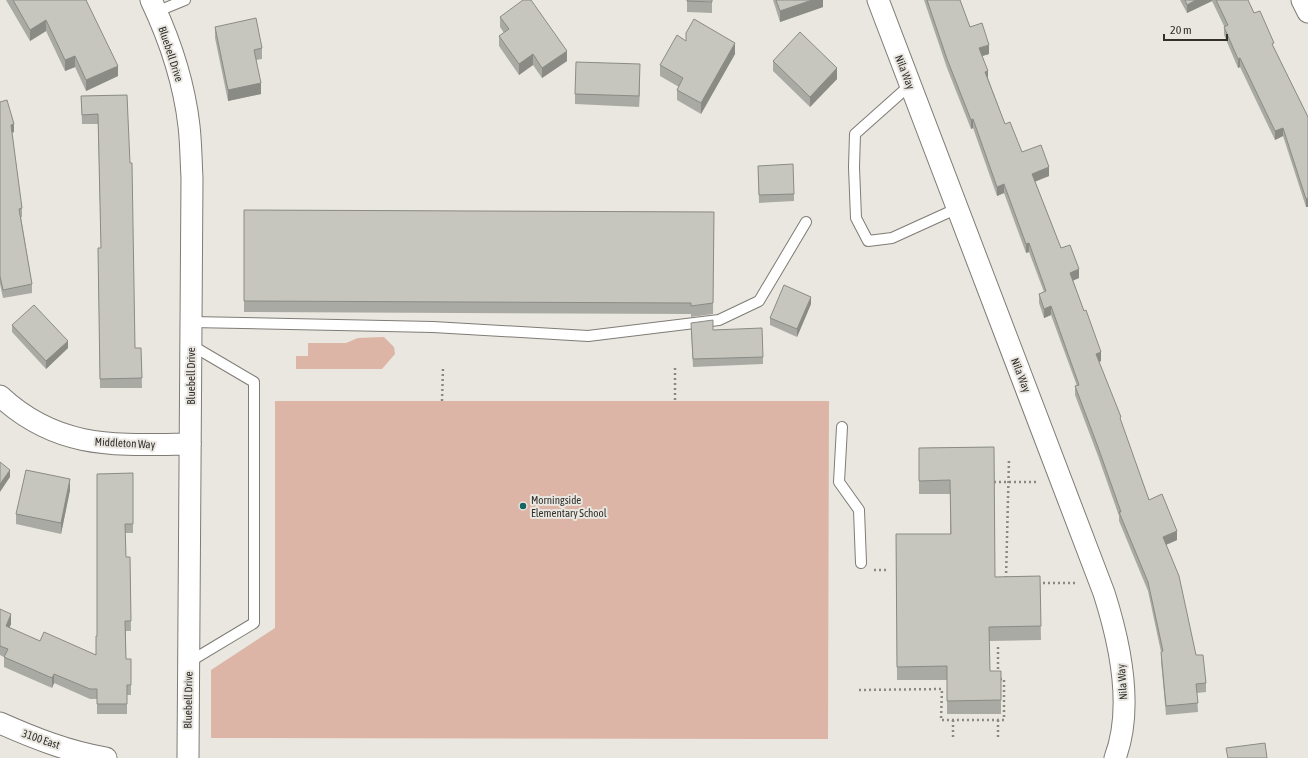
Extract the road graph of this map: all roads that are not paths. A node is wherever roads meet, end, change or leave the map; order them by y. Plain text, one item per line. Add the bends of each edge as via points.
1 (185, 0) edge
2 (878, 0) edge
3 (1302, 0) edge
4 (154, 6) edge
5 (1308, 12) edge
6 (910, 85) junction
7 (958, 208) junction
8 (806, 222) dead end
9 (191, 322) junction
10 (191, 345) junction
11 (0, 396) edge
12 (842, 427) dead end
13 (190, 444) junction
14 (861, 563) dead end
15 (188, 662) junction
16 (0, 723) edge
17 (106, 758) edge
18 (188, 758) edge
19 (1115, 758) edge

1 - 4 lane
2 - 6 street, Nila Way
3 - 5 street
4 - 9 street, Bluebell Drive via 173,54 189,127 192,178
6 - 7 street, Nila Way
6 - 7 lane via 855,134 856,218 868,241 892,238
7 - 19 street, Nila Way via 1110,611 1119,652 1124,704 1120,746
8 - 9 lane via 759,301 719,320 588,336 425,327
9 - 10 street, Bluebell Drive
10 - 13 street, Bluebell Drive
10 - 15 lane via 254,382 254,622
11 - 13 street, Middleton Way via 29,420 73,438 114,444
12 - 14 lane via 839,482 859,510
13 - 15 street, Bluebell Drive
15 - 18 street, Bluebell Drive
16 - 17 street, 3100 East via 28,736

